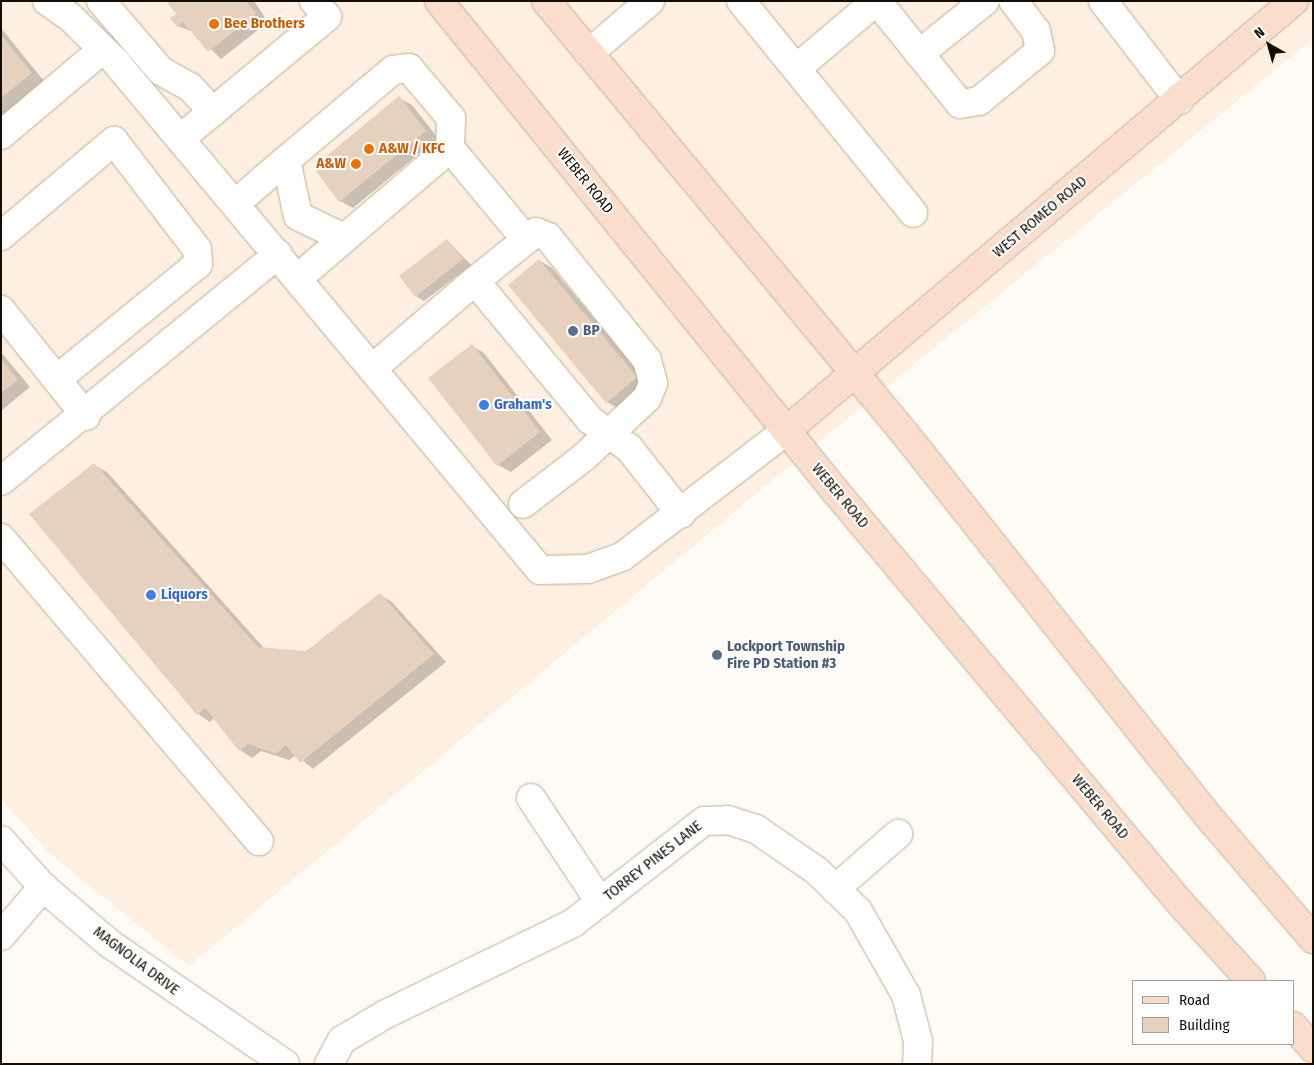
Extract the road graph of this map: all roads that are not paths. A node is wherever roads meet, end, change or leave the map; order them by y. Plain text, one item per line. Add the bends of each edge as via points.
1 (47, 1) edge
2 (102, 1) edge
3 (314, 1) edge
4 (439, 1) edge
5 (546, 1) edge
6 (650, 1) edge
7 (741, 1) edge
8 (877, 1) edge
9 (985, 1) edge
10 (1013, 1) edge
11 (1103, 1) edge
12 (1294, 1) edge
13 (103, 49) junction
14 (589, 53) junction
15 (919, 54) junction
16 (797, 68) junction
17 (1179, 100) junction
18 (214, 112) junction
19 (1, 135) edge
20 (181, 138) junction
21 (450, 148) junction
22 (286, 160) junction
23 (236, 203) junction
24 (913, 213) dead end
25 (1, 236) edge
26 (344, 238) junction
27 (526, 240) junction
28 (278, 254) junction
29 (298, 278) junction
30 (475, 281) junction
31 (1, 310) edge
32 (373, 368) junction
33 (855, 374) junction
34 (57, 379) junction
35 (86, 416) junction
36 (786, 431) junction
37 (608, 432) junction
38 (1, 481) edge
39 (523, 504) dead end
40 (682, 514) junction
41 (1, 538) edge
42 (532, 798) dead end
43 (898, 834) dead end
44 (1, 840) edge
45 (259, 841) dead end
46 (43, 886) junction
47 (835, 889) junction
48 (600, 902) junction
49 (1, 936) edge
50 (1313, 939) edge
51 (1251, 980) edge
52 (1294, 1027) edge
53 (1313, 1048) edge
54 (285, 1064) edge
55 (329, 1064) edge
56 (916, 1064) edge

1 - 13 street
2 - 18 street via 161,71 190,87
3 - 18 street via 327,17
4 - 36 main road, WEBER ROAD
5 - 14 main road
6 - 14 street
7 - 16 street
8 - 15 street
8 - 16 street
9 - 15 street
10 - 15 street via 1036,31 1040,51 979,101 960,104
11 - 17 street
12 - 17 main road, WEST ROMEO ROAD
13 - 19 street
13 - 20 street
14 - 33 main road
16 - 24 street
17 - 33 main road, WEST ROMEO ROAD
18 - 20 street
20 - 23 street
21 - 22 street via 451,118 408,68 393,70
21 - 26 street
21 - 27 street
22 - 23 street
22 - 26 street via 298,216
23 - 28 street
25 - 34 street via 114,141 197,249 198,264
26 - 29 street
27 - 30 street
27 - 37 street via 536,232 548,237 647,360 653,383 646,398
28 - 29 street
28 - 35 street
29 - 32 street
30 - 32 street
30 - 37 street via 590,420
31 - 34 street
32 - 40 street via 540,570 588,569 623,556
33 - 36 main road, WEST ROMEO ROAD
33 - 50 main road via 1214,824
34 - 35 street
35 - 38 street
36 - 40 street
36 - 51 main road, WEBER ROAD via 1181,904
37 - 39 street via 584,457
37 - 40 street via 629,448
41 - 45 street
42 - 48 street
43 - 47 street
44 - 46 street, MAGNOLIA DRIVE
46 - 49 street
46 - 54 street, MAGNOLIA DRIVE via 110,944
47 - 48 street, TORREY PINES LANE via 756,829 728,820 704,821
47 - 56 street, TORREY PINES LANE via 858,911 906,995 918,1041
48 - 55 street, TORREY PINES LANE via 573,924 386,1014 342,1040
52 - 53 main road

